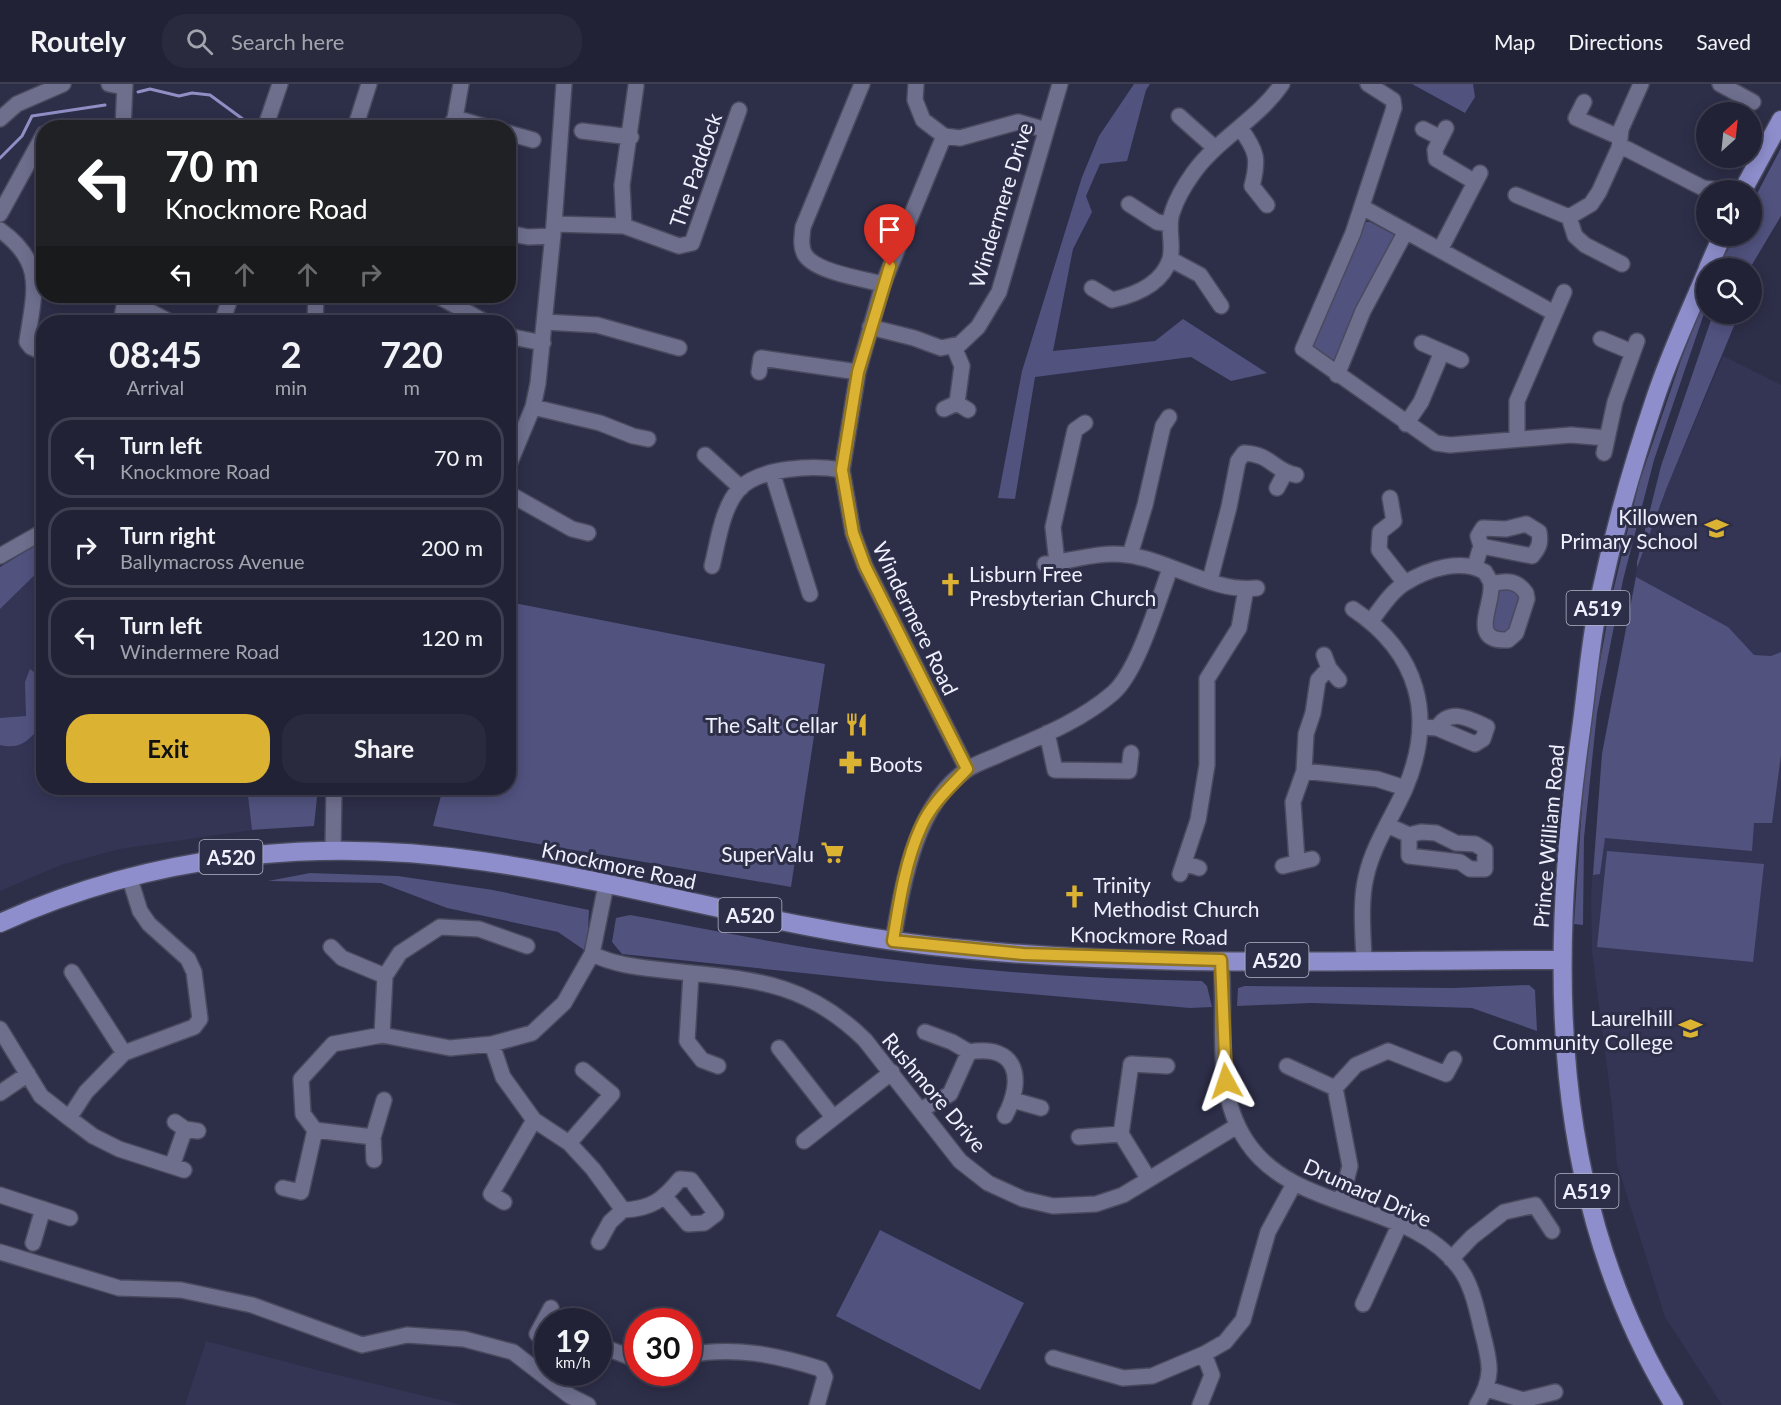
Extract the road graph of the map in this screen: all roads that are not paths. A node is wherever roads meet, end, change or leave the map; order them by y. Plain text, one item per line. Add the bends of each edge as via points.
1 (280, 84) edge
2 (369, 84) edge
3 (461, 84) edge
4 (564, 84) edge
5 (862, 84) edge
6 (916, 84) edge
7 (1060, 84) edge
8 (1368, 84) edge
9 (1641, 84) edge
10 (1720, 84) edge
11 (56, 85) edge
12 (119, 85) edge
13 (636, 86) dead end
14 (1275, 87) edge
15 (1584, 102) dead end
16 (1753, 102) dead end
17 (739, 110) dead end
18 (1179, 116) dead end
19 (0, 119) edge
20 (122, 120) edge
21 (268, 120) edge
22 (358, 120) edge
23 (453, 120) edge
24 (1781, 120) edge
25 (1240, 128) junction
26 (1424, 129) dead end
27 (1046, 130) junction
28 (582, 131) dead end
29 (516, 135) edge
30 (944, 136) junction
31 (631, 137) junction
32 (533, 140) dead end
33 (1619, 143) junction
34 (1215, 148) junction
35 (36, 149) edge
36 (1748, 180) edge
37 (1696, 184) edge
38 (1516, 195) dead end
39 (1129, 204) dead end
40 (1267, 205) dead end
41 (1362, 207) junction
42 (0, 214) edge
43 (1569, 217) junction
44 (1170, 224) junction
45 (624, 226) junction
46 (0, 230) edge
47 (554, 230) junction
48 (1406, 231) junction
49 (516, 235) edge
50 (1440, 250) junction
51 (1170, 259) junction
52 (1622, 264) dead end
53 (883, 284) junction
54 (1092, 288) dead end
55 (1564, 292) dead end
56 (1696, 297) edge
57 (131, 303) edge
58 (451, 303) edge
59 (1221, 306) dead end
60 (1554, 313) junction
61 (156, 315) edge
62 (472, 315) edge
63 (545, 322) junction
64 (870, 327) junction
65 (516, 338) edge
66 (1601, 339) dead end
67 (543, 343) junction
68 (1422, 343) dead end
69 (954, 347) junction
70 (679, 348) dead end
71 (36, 349) edge
72 (1442, 352) junction
73 (1461, 360) dead end
74 (759, 372) dead end
75 (858, 372) junction
76 (1337, 375) junction
77 (533, 407) junction
78 (956, 407) dead end
79 (1160, 421) dead end
80 (1406, 424) junction
81 (1076, 426) dead end
82 (648, 439) dead end
83 (1517, 439) junction
84 (516, 448) edge
85 (705, 455) dead end
86 (842, 470) junction
87 (772, 472) junction
88 (741, 488) junction
89 (1277, 489) dead end
90 (516, 498) edge
91 (1390, 498) dead end
92 (588, 533) dead end
93 (36, 534) edge
94 (2, 546) edge
95 (1481, 546) dead end
96 (1130, 555) junction
97 (712, 566) dead end
98 (1475, 567) junction
99 (1170, 569) junction
100 (1210, 580) junction
101 (1405, 583) junction
102 (1491, 584) junction
103 (810, 594) dead end
104 (1353, 609) dead end
105 (1371, 621) junction
106 (1339, 680) dead end
107 (1422, 727) junction
108 (1437, 728) dead end
109 (1047, 734) junction
110 (1131, 753) dead end
111 (967, 769) junction
112 (1304, 771) junction
113 (1405, 788) junction
114 (334, 795) edge
115 (1388, 825) junction
116 (1409, 835) junction
117 (333, 849) junction
118 (1297, 862) dead end
119 (1199, 868) dead end
120 (129, 876) junction
121 (606, 885) junction
122 (0, 924) edge
123 (893, 941) junction
124 (527, 946) dead end
125 (331, 947) dead end
126 (592, 954) junction
127 (1364, 959) junction
128 (1221, 960) junction
129 (1560, 960) junction
130 (72, 972) dead end
131 (691, 974) junction
132 (385, 976) junction
133 (0, 1029) edge
134 (925, 1032) dead end
135 (382, 1035) junction
136 (492, 1044) junction
137 (778, 1048) dead end
138 (969, 1052) junction
139 (124, 1053) junction
140 (1455, 1059) dead end
141 (718, 1066) dead end
142 (1167, 1066) dead end
143 (1287, 1066) dead end
144 (583, 1070) dead end
145 (892, 1072) junction
146 (28, 1074) junction
147 (1335, 1088) junction
148 (0, 1093) edge
149 (384, 1100) dead end
150 (1013, 1100) junction
151 (1041, 1108) dead end
152 (920, 1110) junction
153 (1005, 1116) dead end
154 (833, 1117) junction
155 (69, 1118) junction
156 (534, 1120) junction
157 (1237, 1126) junction
158 (186, 1127) dead end
159 (315, 1130) junction
160 (1121, 1134) junction
161 (372, 1137) junction
162 (1079, 1137) dead end
163 (804, 1141) dead end
164 (569, 1143) junction
165 (374, 1160) dead end
166 (1148, 1178) junction
167 (1294, 1184) junction
168 (283, 1188) dead end
169 (0, 1195) edge
170 (666, 1197) dead end
171 (504, 1202) dead end
172 (1341, 1202) junction
173 (44, 1209) junction
174 (622, 1210) junction
175 (70, 1218) dead end
176 (1400, 1226) junction
177 (1552, 1231) dead end
178 (598, 1242) dead end
179 (33, 1243) dead end
180 (0, 1252) edge
181 (1451, 1259) junction
182 (1363, 1304) dead end
183 (702, 1352) edge
184 (1204, 1354) junction
185 (1053, 1358) dead end
186 (1487, 1389) junction
187 (1555, 1392) dead end
188 (588, 1405) edge
189 (818, 1405) edge
190 (1200, 1405) edge
191 (1477, 1405) edge
192 (1674, 1405) edge

1 - 21 street
2 - 22 street
3 - 23 street
4 - 47 street
5 - 53 street via 803,227 801,244 806,255 821,267
6 - 30 street via 915,100 923,120
7 - 27 street, Windermere Drive
8 - 41 street via 1393,100 1394,108
9 - 33 street
10 - 16 street
11 - 19 street via 16,104
12 - 20 street
13 - 31 street
14 - 25 street
15 - 33 street via 1576,118
17 - 45 street, The Paddock via 692,243 679,246
18 - 34 street
24 - 36 main road
25 - 34 street
25 - 40 street via 1254,147 1258,165 1252,186
26 - 50 street via 1443,133 1435,150 1436,159 1478,177
27 - 30 street via 1018,122 960,138
27 - 69 street, Windermere Drive via 999,292 978,327
28 - 31 street
29 - 32 street
30 - 53 street, Windermere Road
31 - 45 street via 622,185
33 - 37 street
33 - 43 street via 1591,204
34 - 44 street via 1194,173 1172,212
35 - 42 street
38 - 43 street
39 - 44 street via 1157,222
41 - 48 street
41 - 76 street via 1303,349
43 - 52 street via 1580,241
44 - 51 street
45 - 47 street, The Paddock
46 - 71 street via 18,243 34,275 27,342
47 - 49 street, The Paddock via 528,237
47 - 63 street
48 - 50 street
48 - 76 street via 1363,311
50 - 60 street
51 - 54 street via 1155,281 1135,295 1112,300
51 - 59 street via 1200,274
53 - 64 street, Windermere Road
55 - 60 street
56 - 129 main road, Prince William Road / A519 via 1654,400 1599,602 1569,810
57 - 61 street
58 - 62 street
60 - 83 street via 1517,401
63 - 67 street
63 - 70 street via 597,325
64 - 69 street via 941,348
64 - 75 street, Windermere Road
65 - 67 street
66 - 83 street via 1635,346 1615,402 1605,446 1571,435
67 - 77 street
68 - 72 street
69 - 78 street via 962,366
72 - 73 street
72 - 80 street via 1421,402
74 - 75 street via 761,358
75 - 86 street, Windermere Road
76 - 80 street
77 - 82 street
77 - 84 street
79 - 96 street via 1145,505
80 - 83 street via 1443,444
81 - 96 street via 1053,527 1051,563 1101,554
85 - 88 street
86 - 87 street via 801,467
86 - 111 street, Windermere Road via 853,533 865,566
87 - 88 street
87 - 103 street
88 - 97 street via 725,515
89 - 100 street via 1291,474 1268,458 1244,453 1238,460
90 - 92 street via 572,529
91 - 101 street via 1394,521 1380,532 1379,550
93 - 94 street
95 - 98 street
96 - 99 street
98 - 101 street via 1451,566
98 - 102 street via 1485,572
99 - 100 street
99 - 109 street via 1134,661 1114,692
100 - 119 street via 1231,588 1252,589 1239,628 1207,679 1207,765 1198,820 1182,868
101 - 105 street
102 - 102 street via 1484,624 1488,634 1499,641 1520,638 1526,593 1514,582
104 - 105 street
105 - 107 street via 1387,635 1412,677
106 - 112 street via 1326,662 1306,734
107 - 108 street
107 - 113 street
109 - 110 street via 1055,770 1129,771
109 - 111 street
111 - 123 street via 939,798 921,827 901,892
112 - 113 street via 1377,779
112 - 118 street via 1293,802
113 - 115 street
114 - 117 street
115 - 116 street
115 - 127 street via 1374,850 1365,879
116 - 116 street via 1436,833 1456,843 1474,844 1485,850 1485,869 1409,856
117 - 120 main road, Knockmore Road / A520 via 226,857
117 - 121 main road, Knockmore Road / A520 via 482,861
120 - 122 main road, Knockmore Road / A520 via 80,891
120 - 139 street via 148,924 188,959 194,972 200,1019 194,1028
121 - 123 main road, Knockmore Road / A520
121 - 126 street
123 - 128 main road, Knockmore Road / A520 via 1023,954
124 - 132 street via 479,929 440,927 400,953
125 - 132 street via 342,958
126 - 131 street, Rushmore Drive via 613,964
126 - 136 street via 564,1003 532,1034
127 - 128 main road, Knockmore Road / A520
127 - 129 main road, Knockmore Road / A520
128 - 157 street, Drumard Drive via 1223,1059 1228,1102
129 - 192 main road, Prince William Road / A519 via 1572,1119 1584,1178 1622,1304
130 - 139 street
131 - 141 street via 687,1041 702,1060
131 - 145 street, Rushmore Drive via 745,978 804,996 847,1022
132 - 135 street
133 - 146 street
134 - 138 street
135 - 136 street via 450,1047
135 - 159 street via 333,1044 301,1079 303,1114
136 - 156 street via 503,1077
137 - 154 street
138 - 150 street via 1000,1054 1012,1062 1017,1077
138 - 152 street via 950,1094
139 - 155 street via 86,1092
140 - 147 street via 1446,1074 1388,1051 1356,1065
142 - 160 street via 1131,1064
143 - 147 street
144 - 164 street via 612,1094
145 - 152 street, Rushmore Drive
145 - 154 street
146 - 148 street
146 - 155 street via 41,1096
147 - 172 street via 1350,1166
149 - 161 street
150 - 151 street
150 - 153 street
152 - 166 street, Rushmore Drive via 960,1161 988,1183 1023,1199 1053,1206 1096,1204 1123,1195
154 - 163 street
155 - 158 street via 119,1149 178,1168
156 - 164 street
156 - 171 street via 491,1194
157 - 166 street, Rushmore Drive
157 - 167 street, Drumard Drive via 1267,1166
159 - 161 street
159 - 168 street via 301,1192
160 - 162 street
160 - 166 street
161 - 165 street
164 - 174 street
167 - 172 street, Drumard Drive
167 - 184 street via 1268,1232 1243,1320 1225,1342
169 - 173 street
170 - 174 street via 642,1209
172 - 176 street, Drumard Drive
173 - 175 street
173 - 179 street
174 - 178 street
176 - 181 street, Drumard Drive via 1442,1249
176 - 182 street
177 - 181 street via 1535,1205 1504,1212
180 - 188 street via 119,1288 181,1290 252,1305 362,1345 406,1335 464,1340 513,1352 570,1396
181 - 186 street, Drumard Drive via 1464,1276 1478,1315 1491,1370
183 - 189 street via 776,1355 821,1369 825,1377
184 - 185 street via 1152,1376 1123,1378
184 - 190 street via 1212,1375
186 - 187 street via 1523,1400
186 - 191 street, Drumard Drive

